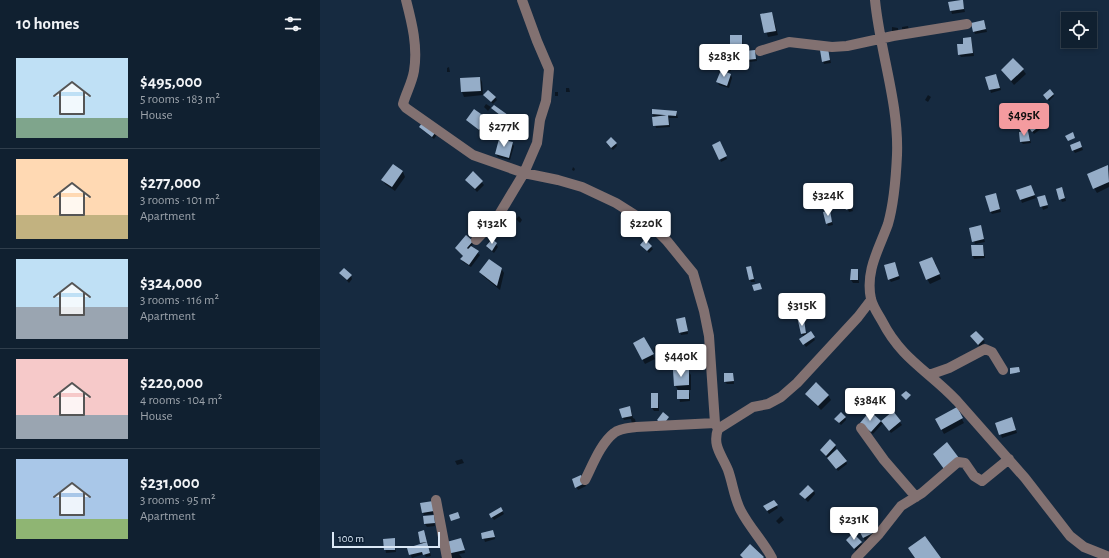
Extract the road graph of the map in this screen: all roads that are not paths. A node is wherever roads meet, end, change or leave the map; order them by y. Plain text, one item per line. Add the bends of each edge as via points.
1 (406, 0) edge
2 (522, 0) edge
3 (875, 0) edge
4 (967, 24) dead end
5 (880, 38) junction
6 (760, 51) dead end
7 (524, 173) junction
8 (476, 240) dead end
9 (871, 300) junction
10 (1002, 370) dead end
11 (929, 375) junction
12 (716, 426) junction
13 (861, 428) dead end
14 (1009, 460) junction
15 (586, 480) dead end
16 (916, 497) junction
17 (436, 500) dead end
18 (1109, 557) edge
19 (447, 558) edge
20 (772, 558) edge
21 (856, 558) edge

1 - 7 street via 413,29 415,61 404,104 406,108 473,155
2 - 7 street via 549,69 549,84 537,143
3 - 5 street
4 - 5 street
5 - 6 street via 832,47 782,43
5 - 9 street via 897,122 897,156 890,213 872,262
7 - 8 street via 497,218
7 - 12 street via 582,187 616,203 655,229 690,268 709,336
9 - 11 street via 894,343 905,356
9 - 12 street via 797,383 781,397 768,404 753,407
10 - 11 street via 992,352 985,349 949,368
11 - 14 street via 952,396
12 - 15 street via 624,428 615,432 600,452
12 - 20 street via 715,438 736,503
13 - 16 street
14 - 16 street via 982,481 974,476 965,463 958,462
14 - 18 street via 1070,536 1084,547
16 - 21 street via 901,506
17 - 19 street

